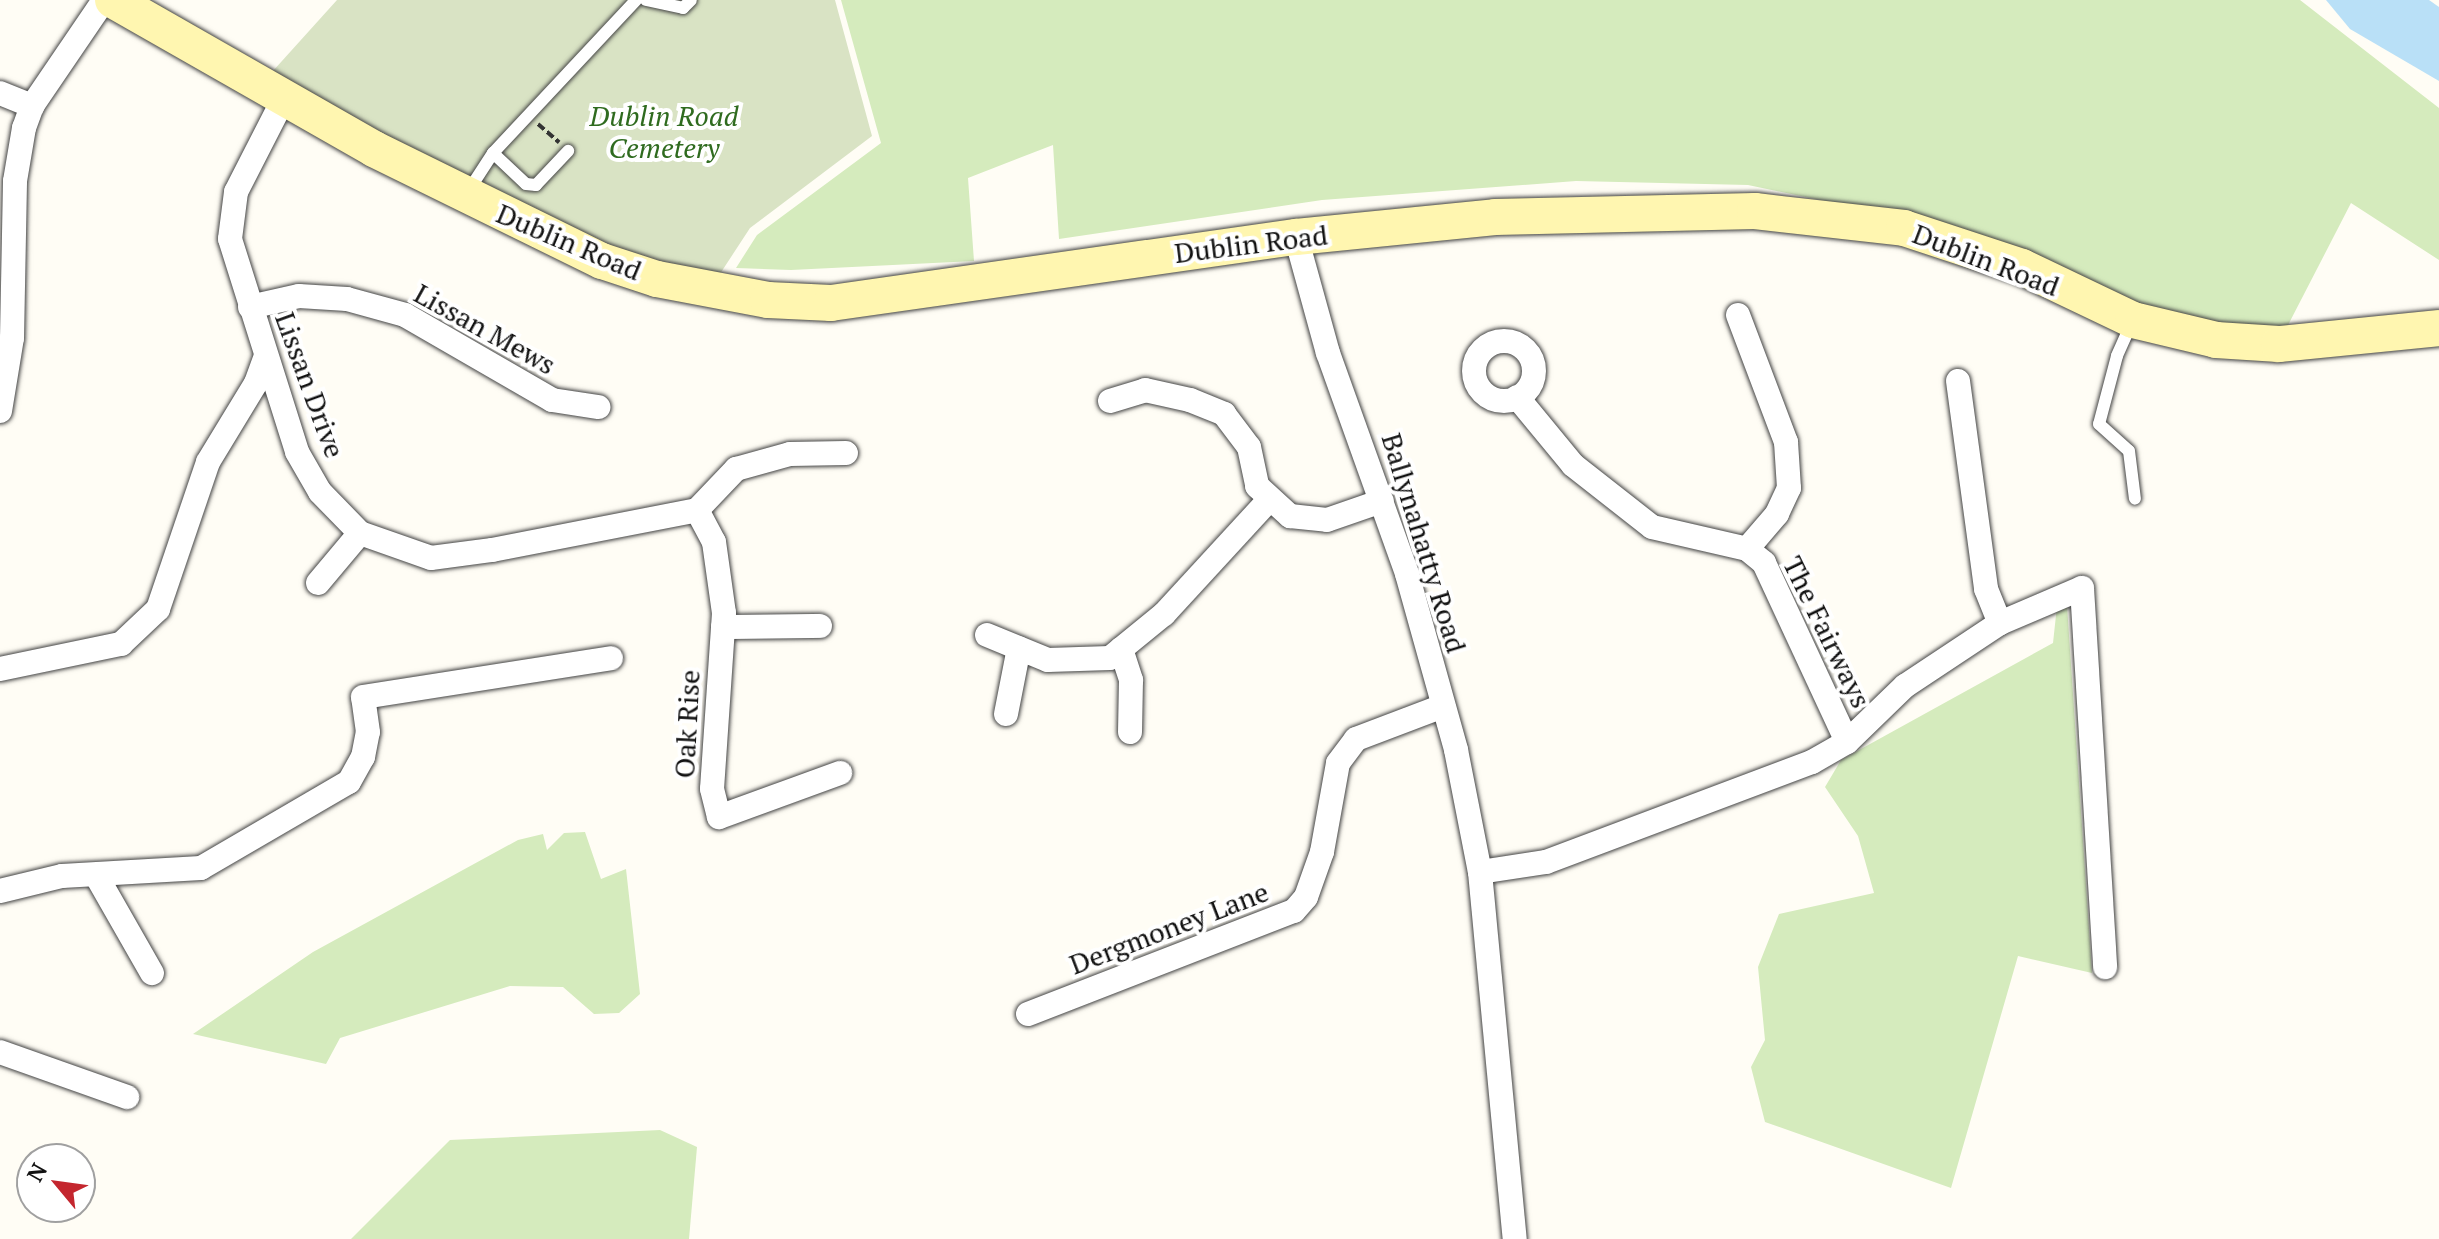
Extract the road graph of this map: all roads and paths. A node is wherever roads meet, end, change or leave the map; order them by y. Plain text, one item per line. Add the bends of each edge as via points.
1 (104, 0) edge
2 (113, 0) edge
3 (636, 0) edge
4 (646, 0) edge
5 (691, 0) edge
6 (0, 93) edge
7 (283, 100) junction
8 (32, 106) junction
9 (531, 117) junction
10 (568, 151) joint
11 (493, 153) junction
12 (465, 196) junction
13 (1296, 237) junction
14 (6, 266) edge
15 (250, 307) junction
16 (1738, 315) dead end
17 (2133, 320) junction
18 (2439, 328) edge
19 (266, 356) junction
20 (1958, 381) dead end
21 (1517, 397) dead end
22 (1110, 401) dead end
23 (598, 407) dead end
24 (0, 411) edge
25 (846, 453) dead end
26 (2135, 499) dead end
27 (1268, 501) junction
28 (1382, 501) junction
29 (697, 510) junction
30 (360, 533) junction
31 (1747, 549) junction
32 (318, 583) dead end
33 (2000, 623) junction
34 (820, 626) dead end
35 (723, 627) junction
36 (987, 635) dead end
37 (1019, 648) junction
38 (1121, 649) junction
39 (611, 658) dead end
40 (0, 669) edge
41 (1443, 706) junction
42 (1006, 714) dead end
43 (1130, 732) dead end
44 (1847, 742) junction
45 (840, 773) dead end
46 (1480, 872) junction
47 (96, 875) junction
48 (0, 891) edge
49 (2105, 967) dead end
50 (152, 973) dead end
51 (1028, 1014) dead end
52 (0, 1052) edge
53 (127, 1097) dead end
54 (1515, 1239) edge

1 - 8 street
2 - 7 street, Dublin Road
3 - 9 lane
4 - 5 lane via 683,8
6 - 8 street
7 - 12 street, Dublin Road
7 - 15 street, Lissan Drive via 236,192 230,239
8 - 14 street via 15,181
9 - 10 path
9 - 11 lane
10 - 11 lane via 536,185 526,184
11 - 12 lane
12 - 13 street, Dublin Road via 602,261 657,279 768,300 831,303
13 - 17 street, Dublin Road via 1495,217 1624,211 1820,216 1904,228 1972,248
13 - 28 street, Ballynahatty Road via 1328,353
14 - 24 street via 12,338
15 - 19 street, Lissan Drive
15 - 23 street, Lissan Mews via 299,296 347,299 405,315 552,400
16 - 31 street via 1786,442 1789,488 1777,514
17 - 18 street, Dublin Road via 2216,340 2279,344
17 - 26 lane via 2117,356 2099,424 2129,451
19 - 30 street, Lissan Drive via 297,452 320,492
19 - 40 street via 256,383 208,462 158,609 121,644
20 - 33 street via 1986,589
21 - 31 street, The Fairways via 1573,465 1652,527
22 - 27 street via 1145,390 1224,414 1249,447 1257,486
25 - 29 street via 790,454 736,469
27 - 28 street via 1290,516 1327,520
27 - 38 street via 1164,614
28 - 41 street, Ballynahatty Road
29 - 30 street, Lissan Drive via 431,558
29 - 35 street, Oak Rise via 714,542
30 - 32 street
31 - 44 street, The Fairways via 1764,563
33 - 44 street via 1905,686
33 - 49 street via 2082,588
34 - 35 street
35 - 45 street, Oak Rise via 712,789 719,817
36 - 37 street
37 - 38 street via 1048,660 1110,658
37 - 42 street
38 - 43 street via 1131,680
39 - 47 street via 363,697 368,732 349,782 201,868
41 - 46 street, Ballynahatty Road
41 - 51 street, Dergmoney Lane via 1356,739 1338,763 1322,852 1306,897 1294,911
44 - 46 street via 1812,762 1551,860
46 - 54 street, Ballynahatty Road
47 - 48 street via 62,876
47 - 50 street
52 - 53 street

